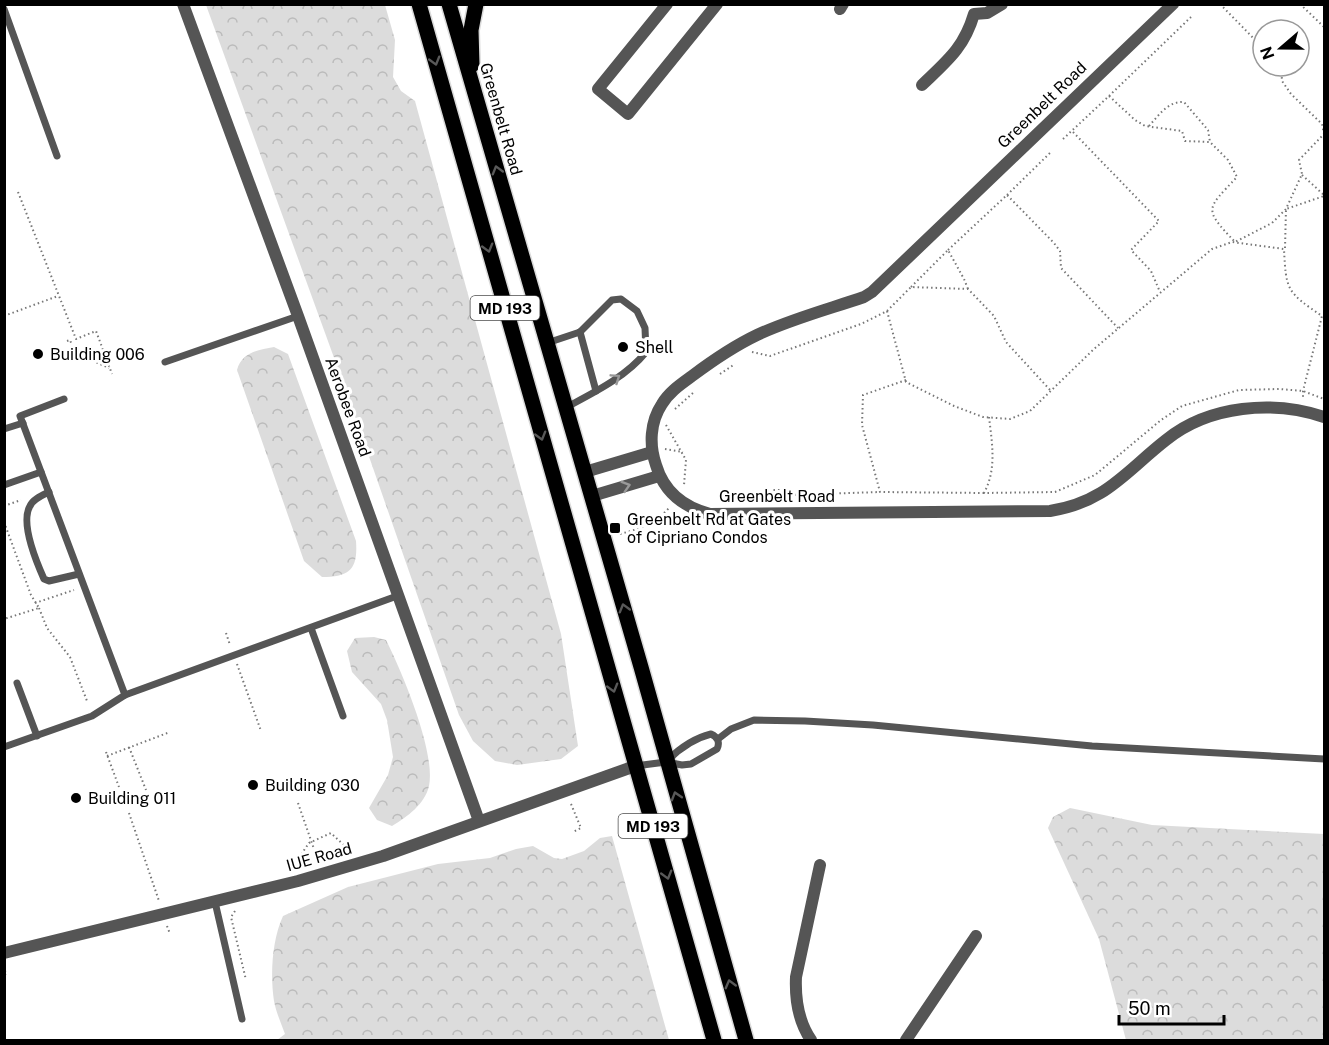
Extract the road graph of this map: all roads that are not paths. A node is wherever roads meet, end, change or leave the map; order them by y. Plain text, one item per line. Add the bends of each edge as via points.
1 (183, 4) edge
2 (419, 4) edge
3 (449, 4) edge
4 (476, 4) edge
5 (667, 4) edge
6 (717, 4) edge
7 (1002, 4) edge
8 (1173, 4) edge
9 (4, 9) edge
10 (974, 9) edge
11 (922, 85) dead end
12 (472, 86) junction
13 (57, 156) dead end
14 (298, 316) junction
15 (580, 332) junction
16 (547, 343) junction
17 (165, 362) dead end
18 (596, 391) junction
19 (64, 399) dead end
20 (566, 408) junction
21 (1324, 417) edge
22 (23, 423) junction
23 (4, 429) edge
24 (657, 450) junction
25 (41, 472) junction
26 (585, 472) junction
27 (659, 476) junction
28 (4, 485) edge
29 (49, 492) junction
30 (592, 496) junction
31 (79, 574) junction
32 (397, 596) junction
33 (311, 628) junction
34 (17, 683) dead end
35 (125, 695) junction
36 (343, 716) dead end
37 (37, 736) junction
38 (718, 740) junction
39 (4, 747) edge
40 (1324, 759) edge
41 (666, 762) junction
42 (635, 766) junction
43 (479, 821) junction
44 (820, 865) dead end
45 (215, 902) junction
46 (976, 936) dead end
47 (4, 953) edge
48 (242, 1019) dead end
49 (714, 1041) edge
50 (746, 1041) edge
51 (811, 1041) edge
52 (906, 1041) edge

1 - 14 street, Aerobee Road
2 -> 42 main road, MD 193
3 - 12 main road, Greenbelt Road / MD 193
4 - 12 main road via 471,30
5 - 6 street via 598,89 628,114
7 - 10 street via 987,13
8 - 24 street, Greenbelt Road via 872,292 756,335 679,386 658,411 651,437
9 - 13 lane
10 - 11 street via 970,29 956,52
16 -> 12 main road, Greenbelt Road / MD 193
14 - 17 lane
14 - 32 street, Aerobee Road
15 - 16 lane
15 - 18 lane
18 -> 15 lane via 646,352 645,328 637,311 621,299 612,300
16 - 20 main road, Greenbelt Road / MD 193
18 - 20 lane
19 - 22 lane via 20,416
20 - 26 main road, Greenbelt Road / MD 193
21 - 27 street, Greenbelt Road via 1302,410 1262,408 1205,419 1166,439 1105,491 1074,506 1050,511 710,514 696,511 666,487
22 - 23 lane
22 - 25 lane
24 - 26 street
24 - 27 street, Greenbelt Road
25 - 28 lane
25 - 29 lane
26 - 30 main road, Greenbelt Road / MD 193
30 -> 27 street
29 - 31 lane
29 - 31 lane via 35,500 27,513 27,531 39,567 49,581
41 -> 30 main road, Greenbelt Road / MD 193
31 - 35 lane
32 - 33 lane
32 - 43 street, Aerobee Road
33 - 35 lane
33 - 36 lane
34 - 37 lane
35 - 37 lane via 92,716
37 - 39 lane
38 - 40 lane via 731,729 754,720 805,721 1092,746
38 - 41 lane via 711,734 703,736 679,749
38 - 41 lane via 717,749 699,761 682,765
41 - 42 lane
50 -> 41 main road, Greenbelt Road / MD 193
42 - 43 street, IUE Road
42 -> 49 main road, MD 193
43 - 45 street, IUE Road via 383,856
44 - 51 street via 795,995 798,1013
45 - 47 street, IUE Road
45 - 48 lane
46 - 52 street

